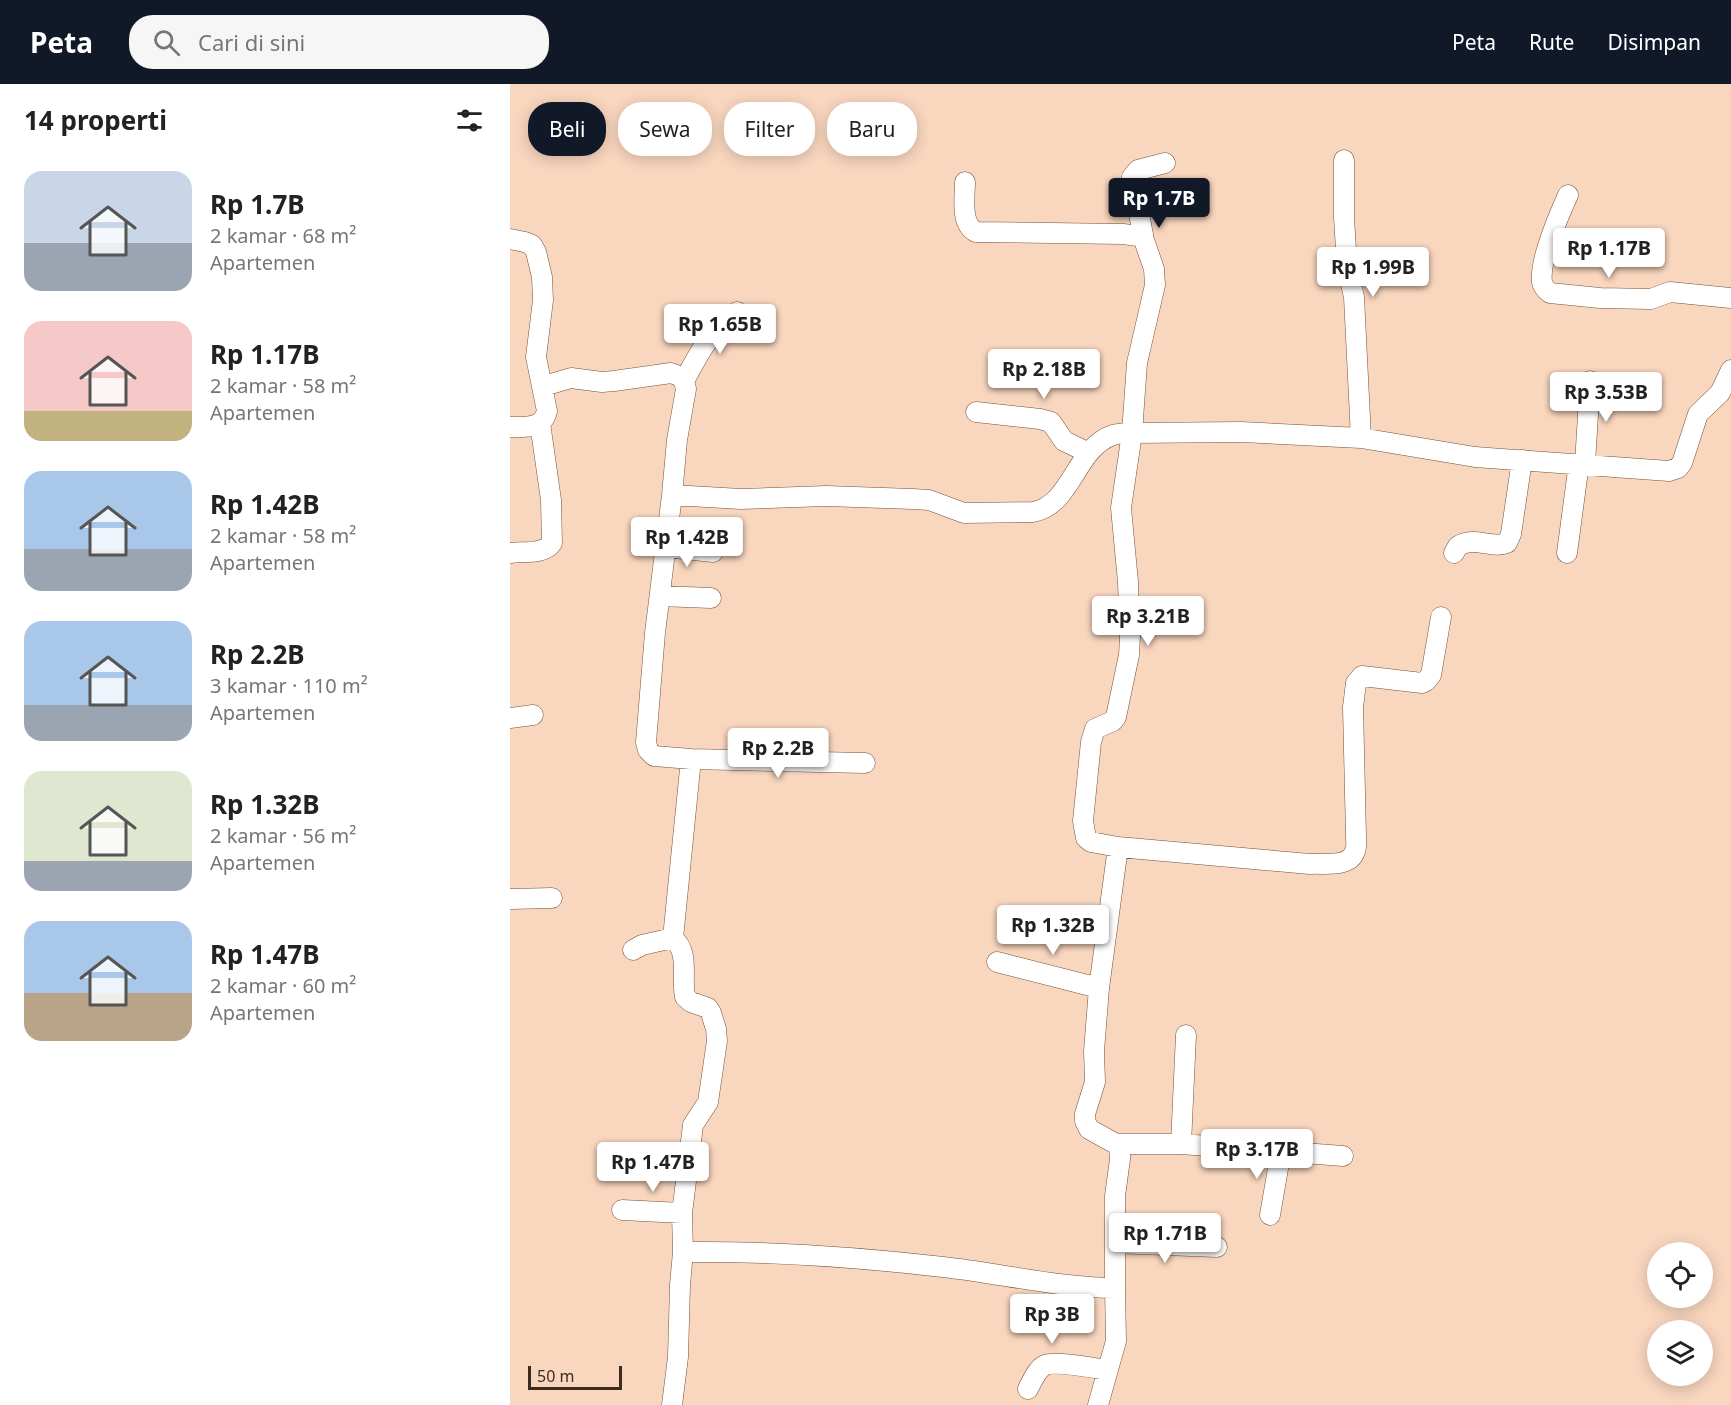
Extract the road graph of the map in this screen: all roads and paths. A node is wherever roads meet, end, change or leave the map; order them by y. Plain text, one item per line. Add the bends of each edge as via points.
1 (1344, 160) dead end
2 (1166, 164) dead end
3 (964, 182) dead end
4 (1568, 195) dead end
5 (510, 239) edge
6 (1144, 240) junction
7 (1731, 298) edge
8 (737, 312) dead end
9 (1731, 370) edge
10 (684, 381) junction
11 (1590, 381) dead end
12 (543, 386) junction
13 (976, 412) dead end
14 (540, 423) junction
15 (510, 427) edge
16 (1132, 433) junction
17 (1361, 438) junction
18 (1089, 453) junction
19 (1522, 460) junction
20 (1582, 463) junction
21 (672, 495) junction
22 (666, 547) junction
23 (712, 552) dead end
24 (510, 553) edge
25 (1454, 553) dead end
26 (1567, 553) dead end
27 (660, 596) junction
28 (711, 598) dead end
29 (1441, 617) dead end
30 (533, 715) dead end
31 (510, 718) edge
32 (691, 759) junction
33 (865, 763) dead end
34 (1118, 847) junction
35 (552, 898) dead end
36 (510, 899) edge
37 (673, 938) junction
38 (633, 950) dead end
39 (997, 962) dead end
40 (1100, 988) junction
41 (1186, 1035) dead end
42 (1116, 1144) junction
43 (1181, 1144) junction
44 (1281, 1151) junction
45 (1343, 1156) dead end
46 (621, 1210) dead end
47 (682, 1213) junction
48 (1270, 1215) dead end
49 (1115, 1243) junction
50 (1217, 1247) dead end
51 (683, 1252) junction
52 (1115, 1288) junction
53 (1107, 1370) junction
54 (1028, 1389) dead end
55 (672, 1405) edge
56 (1098, 1405) edge

1 - 17 street via 1344,217 1347,266 1354,297
2 - 6 street via 1138,170 1132,177
3 - 6 street via 967,223 976,232 1124,234
4 - 7 street via 1551,235 1542,282 1545,290 1600,298 1651,298 1670,292
5 - 12 street via 532,245 538,260 543,288 537,357
6 - 16 street via 1155,285 1137,363
8 - 10 street via 706,340
9 - 20 street via 1720,393 1698,414 1678,468 1659,471
10 - 12 street via 671,373 614,381 561,379
10 - 21 street
11 - 20 street
12 - 14 street via 547,411
13 - 18 street via 1040,418 1051,422 1064,441
14 - 15 street
14 - 24 street via 550,490 552,543 543,550
16 - 17 street via 1241,432
16 - 18 street via 1106,438
16 - 34 street via 1121,508 1129,655 1116,717 1095,729 1091,742 1083,821 1086,838 1091,842
17 - 19 street via 1451,454
18 - 21 street via 1054,503 1033,512 964,513 929,500 913,499
19 - 20 street
19 - 25 street via 1508,543 1471,541 1458,546
20 - 26 street
21 - 22 street
22 - 23 street
22 - 27 street
27 - 28 street
27 - 32 street via 646,742 654,756
29 - 34 street via 1431,675 1426,681 1362,676 1356,683 1356,836 1350,860 1310,864
30 - 31 street
32 - 33 street
32 - 37 street
34 - 40 street
35 - 36 street
37 - 38 street
37 - 47 street via 683,954 685,996 708,1008 717,1041 708,1102 693,1125
39 - 40 street
40 - 42 street via 1095,1082 1084,1121 1089,1129
41 - 43 street
42 - 43 street
42 - 49 street via 1120,1159
43 - 44 street
44 - 45 street
44 - 48 street
46 - 47 street
47 - 51 street
49 - 50 street
49 - 52 street
51 - 52 street via 814,1254
51 - 55 street
52 - 53 street via 1116,1341
53 - 54 street via 1044,1366
53 - 56 street

